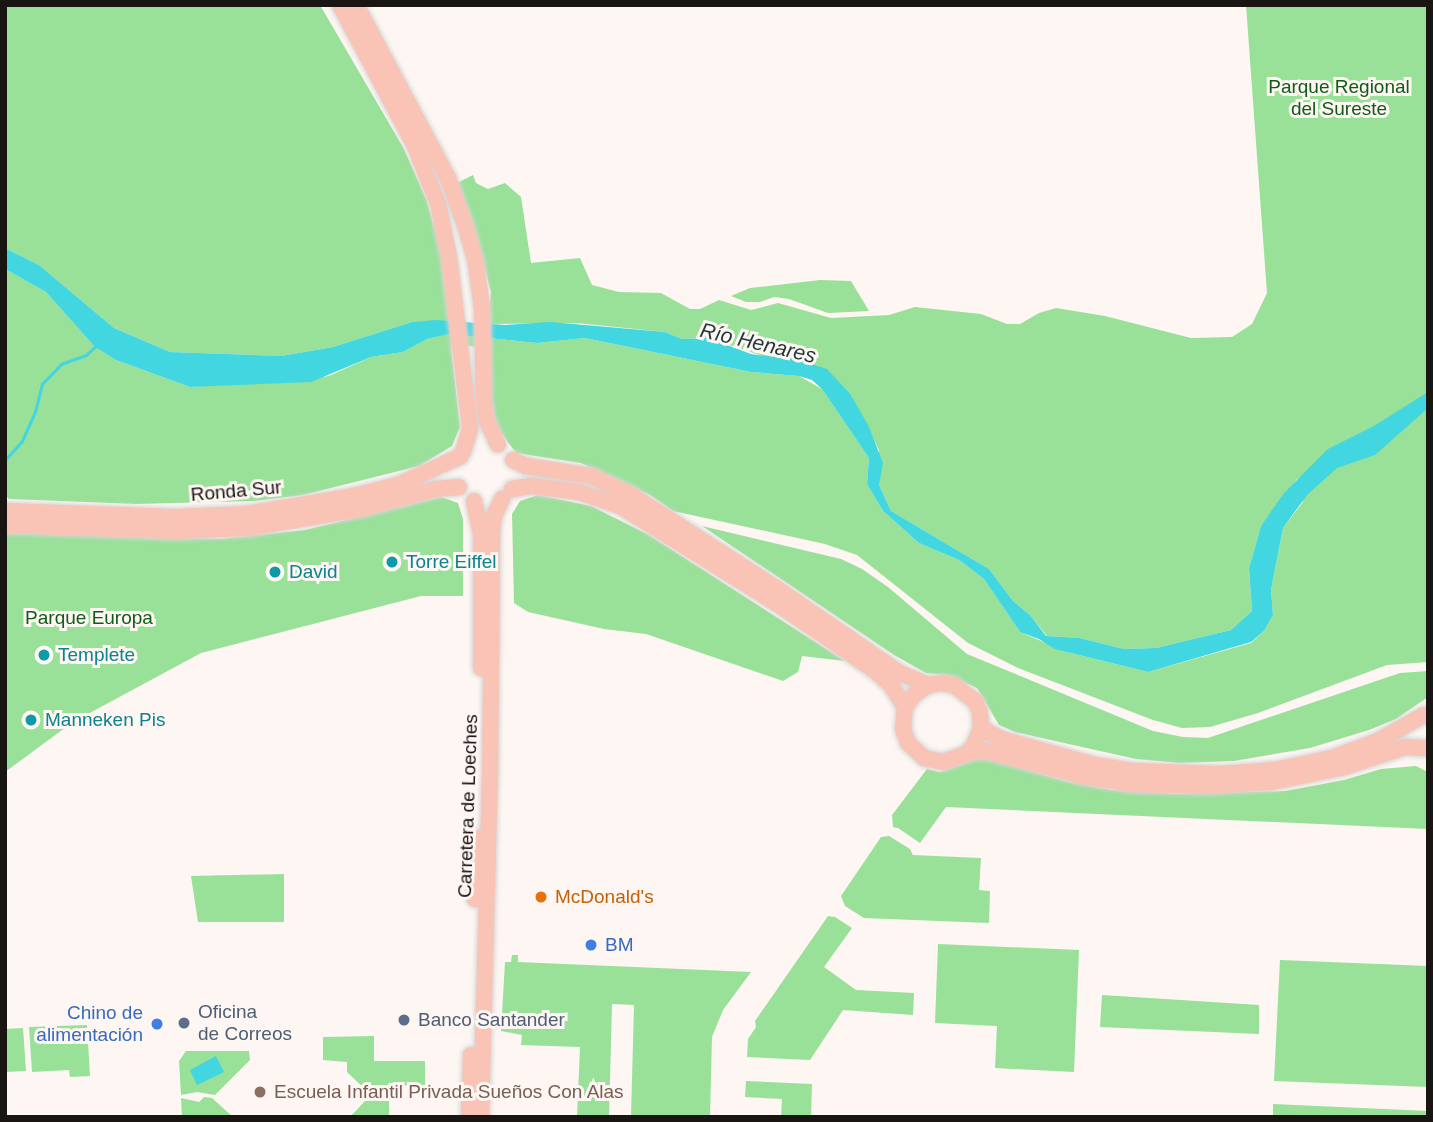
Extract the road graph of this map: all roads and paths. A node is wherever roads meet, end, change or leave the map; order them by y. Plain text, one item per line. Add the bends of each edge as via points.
1 (330, 5) edge
2 (340, 5) edge
3 (356, 5) edge
4 (430, 181) junction
5 (498, 445) junction
6 (462, 454) junction
7 (513, 460) junction
8 (459, 487) junction
9 (507, 494) junction
10 (474, 500) junction
11 (5, 511) edge
12 (5, 525) edge
13 (928, 685) junction
14 (905, 707) junction
15 (1426, 712) edge
16 (981, 728) junction
17 (1427, 749) edge
18 (966, 754) junction
19 (469, 1117) edge
20 (481, 1117) edge

1 - 4 main road
2 - 4 main road
3 - 5 main road via 448,178 476,264 484,402
4 - 6 main road via 443,225 470,429
5 - 6 main road via 483,443
5 - 7 main road
6 - 8 main road via 456,469
6 - 11 main road, Ronda Sur via 398,485 260,512 175,517
7 - 9 main road via 516,475
7 - 13 main road via 591,476 630,494 900,673
8 - 10 main road
8 - 12 main road, Ronda Sur via 249,528 176,531
9 - 10 main road via 488,503
9 - 14 main road via 532,486 579,492 629,511 874,670
9 - 20 main road, Carretera de Loeches via 494,516 492,534
10 - 19 main road, Carretera de Loeches via 481,525 482,607
13 - 14 main road
13 - 16 main road via 954,685 966,691 980,712
14 - 18 main road via 905,736 918,754 943,762
15 - 16 main road via 1378,741 1332,758 1275,770 1221,774 1095,765 1001,739
15 - 17 main road via 1420,732
16 - 18 main road
17 - 18 main road via 1405,747 1304,777 1205,786 1131,784 986,751

